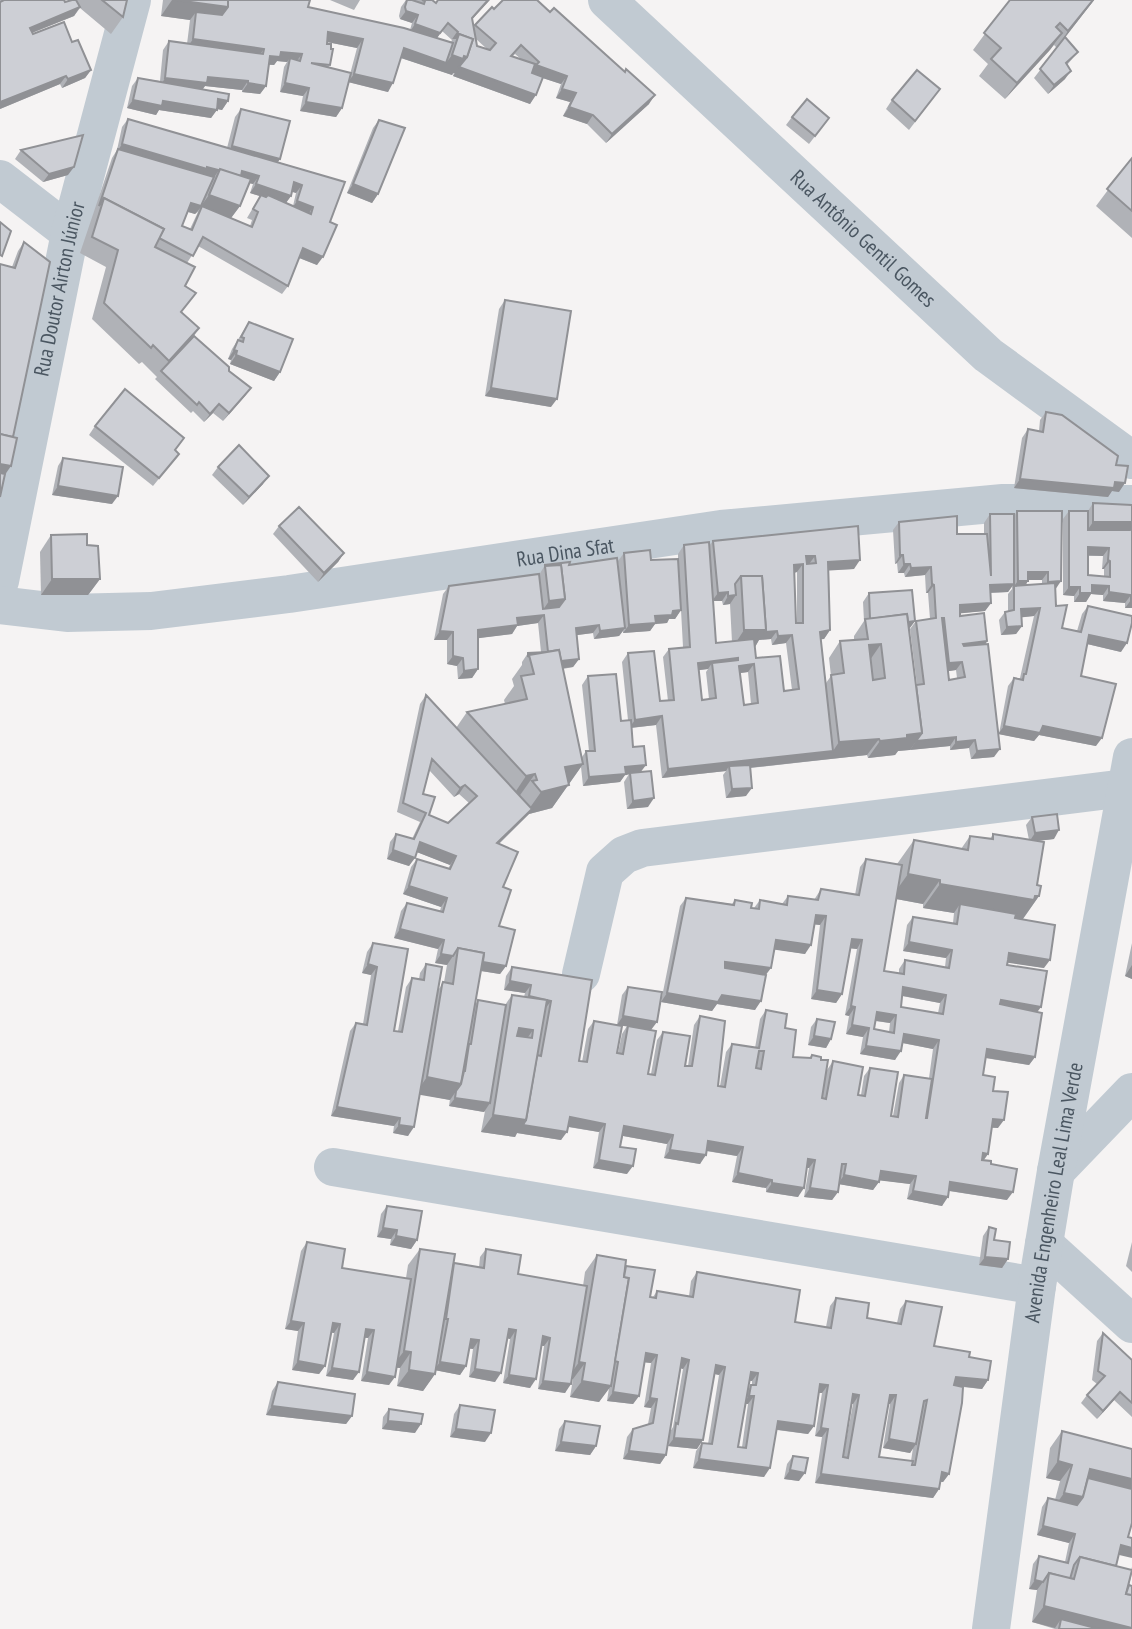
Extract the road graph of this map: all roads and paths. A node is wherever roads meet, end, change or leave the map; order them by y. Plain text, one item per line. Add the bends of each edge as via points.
1 (132, 0) edge
2 (607, 0) edge
3 (0, 179) edge
4 (70, 233) junction
5 (1132, 460) edge
6 (1132, 504) edge
7 (0, 581) edge
8 (0, 606) edge
9 (1128, 773) edge
10 (582, 974) dead end
11 (1132, 1092) edge
12 (333, 1167) dead end
13 (1056, 1171) junction
14 (1044, 1244) junction
15 (1037, 1286) junction
16 (1132, 1324) edge
17 (990, 1629) edge

1 - 4 street, Rua Doutor Airton Júnior
2 - 5 street, Rua Antônio Gentil Gomes via 988,355
3 - 4 street
4 - 7 street, Rua Doutor Airton Júnior
6 - 8 street, Rua Dina Sfat via 1003,503 721,529 151,611 67,613
9 - 10 street via 642,848 624,855 605,872
9 - 13 street, Avenida Engenheiro Leal Lima Verde
11 - 13 street
12 - 15 street
13 - 14 street, Avenida Engenheiro Leal Lima Verde
14 - 15 street, Avenida Engenheiro Leal Lima Verde
14 - 16 street
15 - 17 street, Avenida Engenheiro Leal Lima Verde

